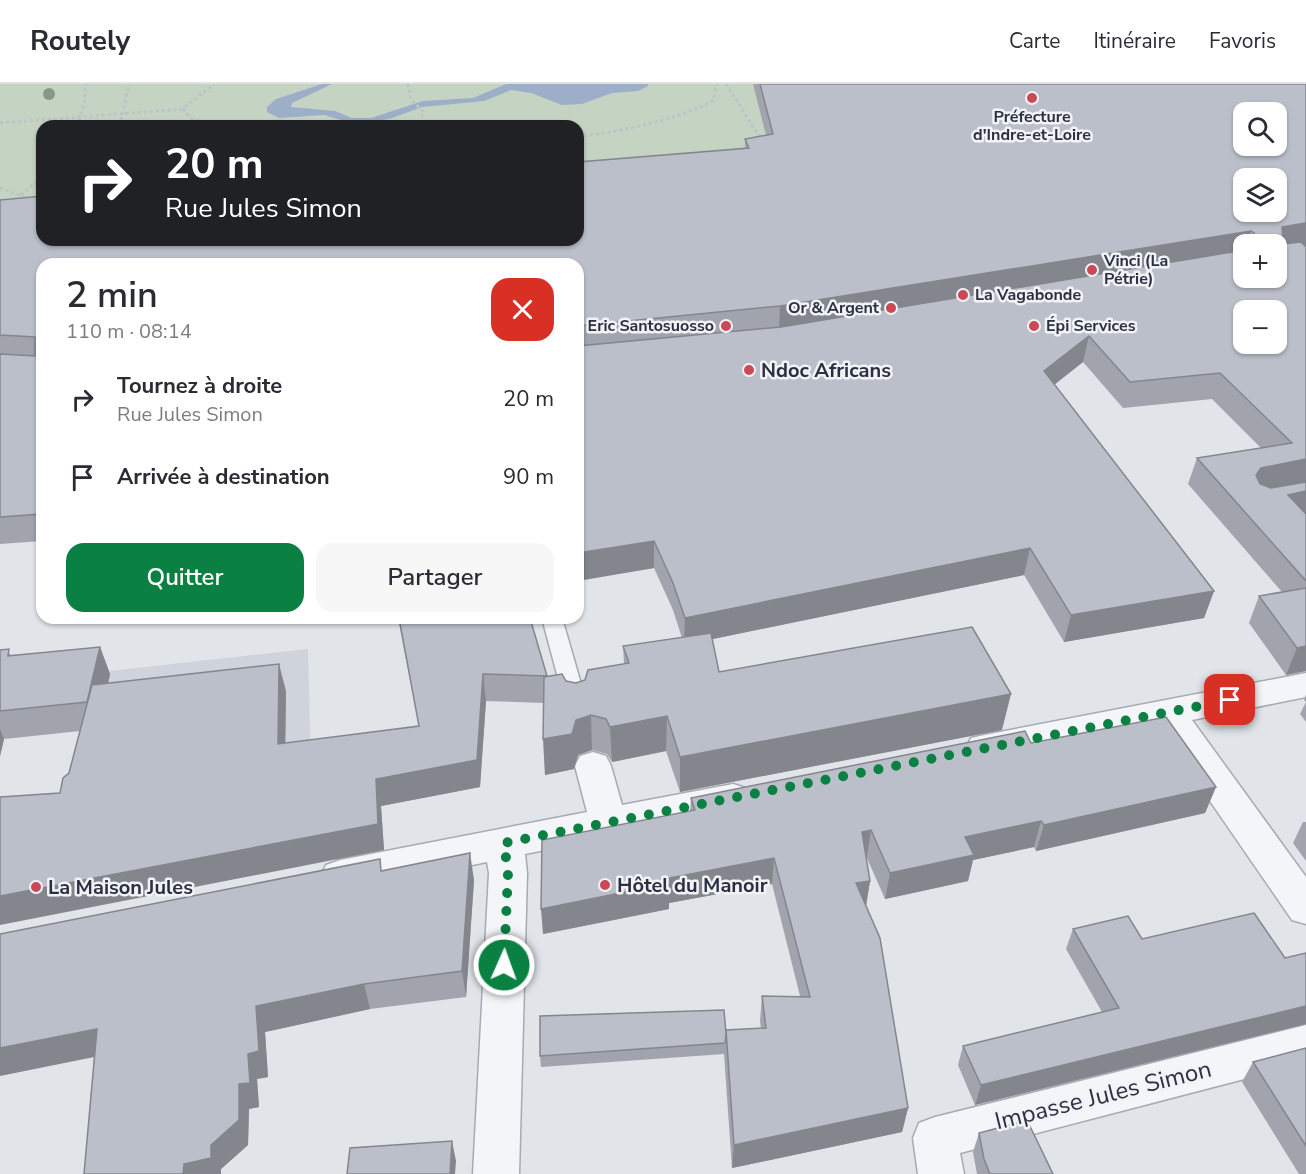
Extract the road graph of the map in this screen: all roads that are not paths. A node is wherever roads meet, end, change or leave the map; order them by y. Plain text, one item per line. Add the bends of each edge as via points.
1 (554, 624) edge
2 (1306, 684) edge
3 (577, 708) edge
4 (1167, 712) junction
5 (946, 756) edge
6 (593, 766) dead end
7 (771, 790) edge
8 (608, 823) junction
9 (504, 843) junction
10 (304, 883) edge
11 (1306, 908) edge
12 (1306, 1044) edge
13 (496, 1174) edge
14 (941, 1174) edge

1 - 3 lane
2 - 4 street
4 - 5 street
4 - 11 street
6 - 8 street
7 - 8 street
8 - 9 street
9 - 10 street
9 - 13 street via 508,873
12 - 14 street, Impasse Jules Simon via 935,1137

